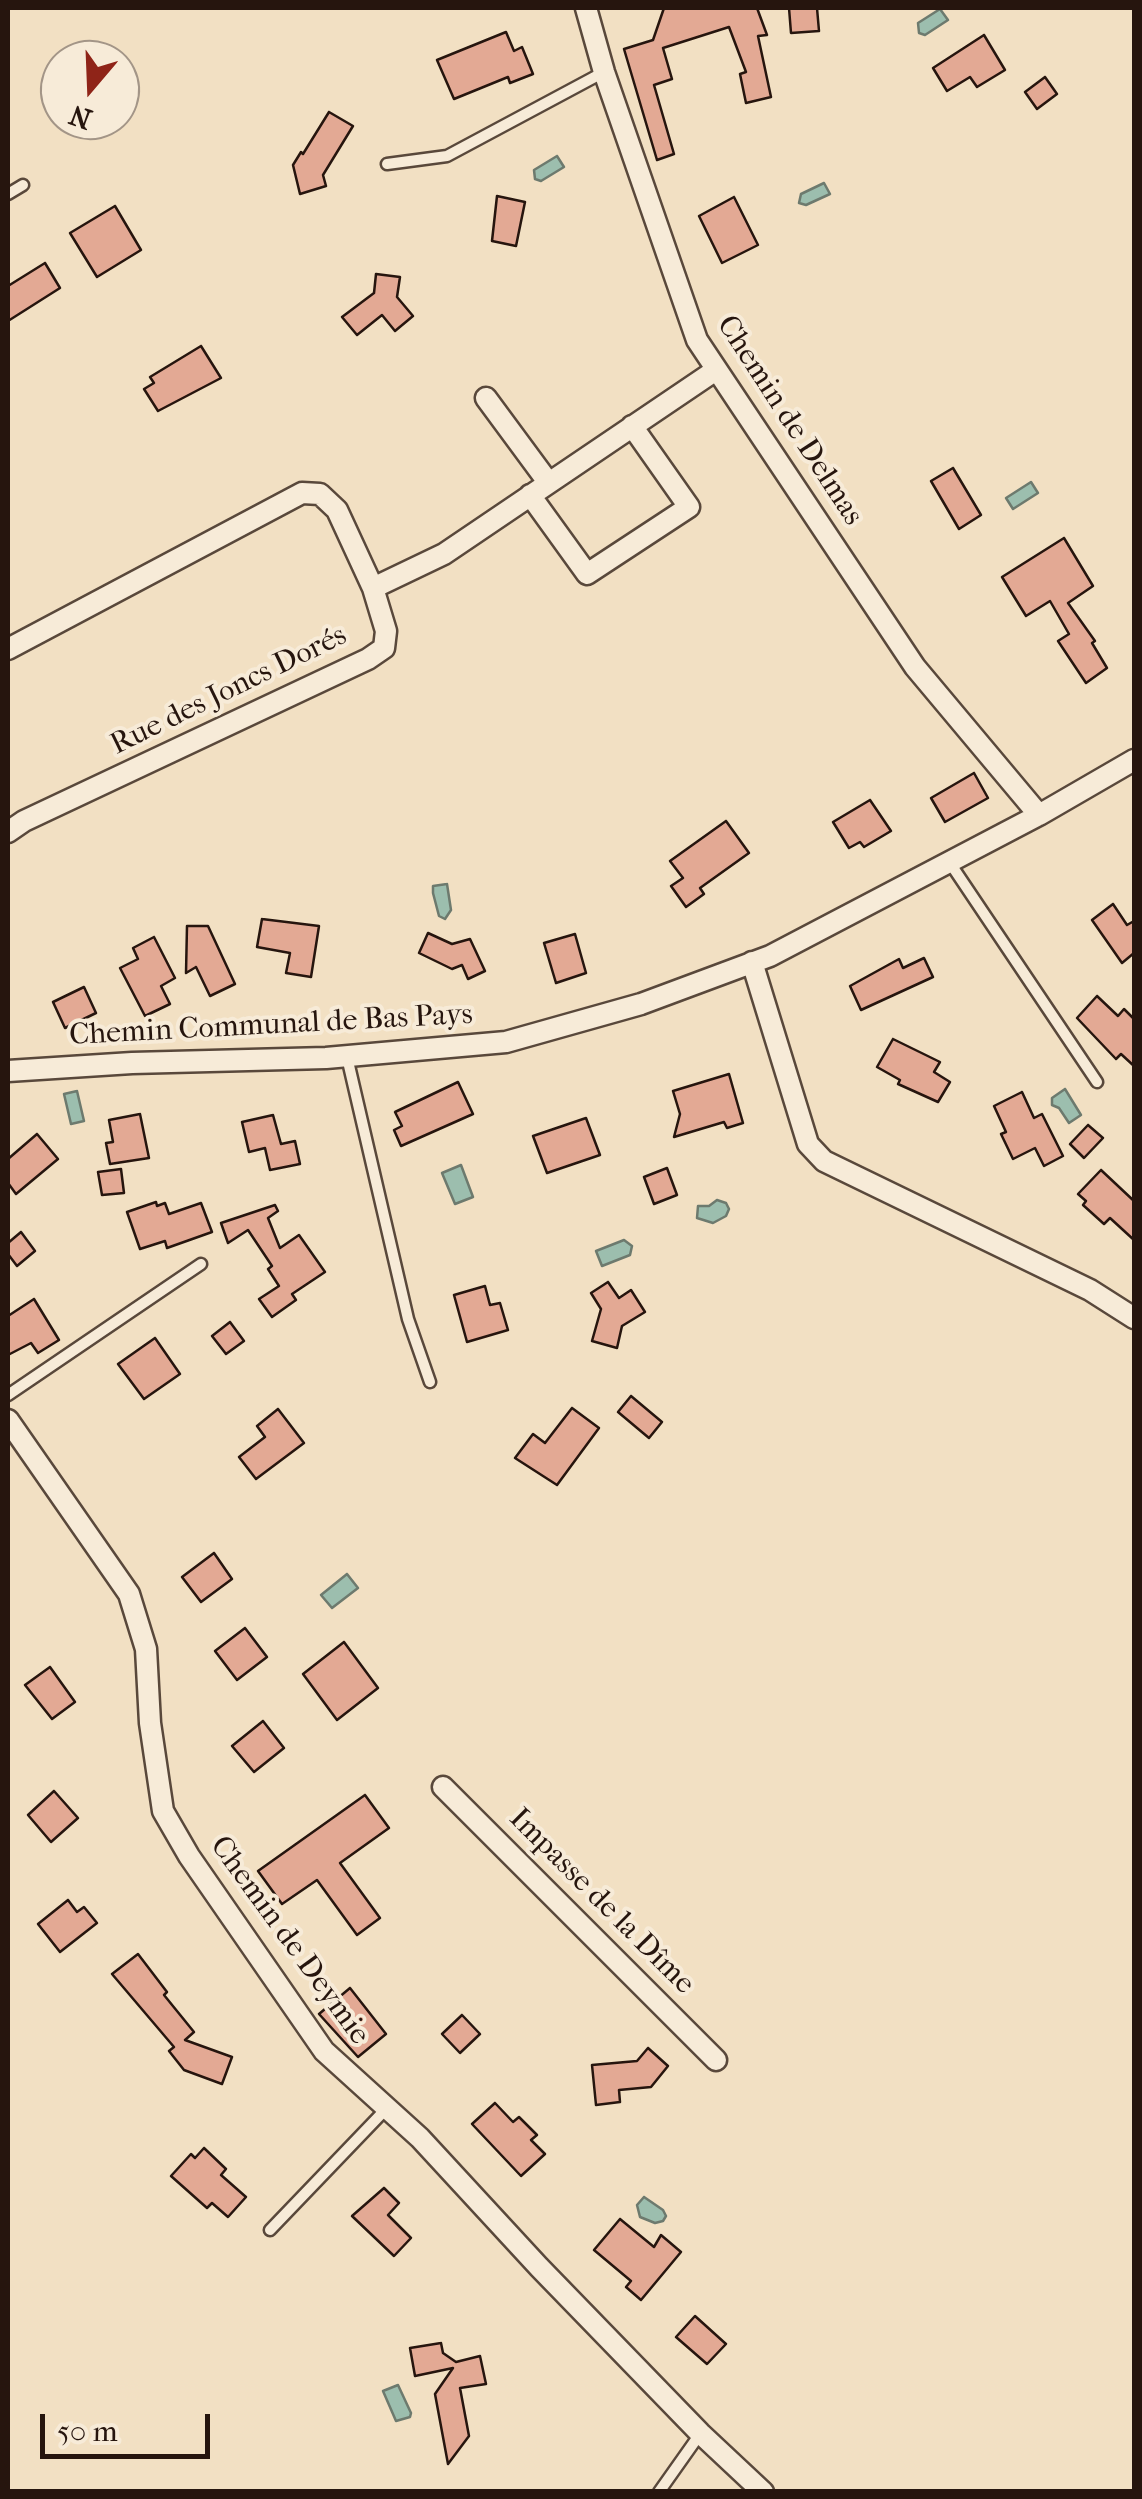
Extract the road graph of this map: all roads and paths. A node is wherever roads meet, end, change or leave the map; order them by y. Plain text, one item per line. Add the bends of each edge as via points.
1 (586, 8) edge
2 (604, 72) junction
3 (387, 164) dead end
4 (23, 185) dead end
5 (8, 194) edge
6 (716, 370) junction
7 (486, 398) dead end
8 (632, 426) junction
9 (548, 482) junction
10 (530, 495) junction
11 (373, 588) junction
12 (8, 649) edge
13 (1134, 760) edge
14 (1038, 815) junction
15 (8, 832) edge
16 (949, 862) junction
17 (752, 962) junction
18 (346, 1056) junction
19 (8, 1072) edge
20 (1097, 1082) dead end
21 (201, 1264) dead end
22 (1134, 1318) edge
23 (430, 1382) dead end
24 (8, 1394) edge
25 (8, 1420) edge
26 (443, 1787) dead end
27 (716, 2060) dead end
28 (386, 2109) junction
29 (270, 2230) dead end
30 (700, 2433) junction
31 (659, 2492) edge
32 (763, 2492) edge

1 - 2 street, Chemin de Delmas
2 - 3 lane via 447,156
2 - 6 street, Chemin de Delmas via 697,340
4 - 5 lane
6 - 8 street
6 - 14 street, Chemin de Delmas via 915,667
7 - 9 street
8 - 9 street
8 - 10 street via 689,507 587,574
9 - 10 street
10 - 11 street via 444,554
11 - 12 street, Rue des Joncs Dorés via 337,510 320,494 302,493
11 - 15 street, Rue des Joncs Dorés via 386,631 376,654
13 - 14 street, Chemin Communal de Bas Pays
14 - 16 street, Chemin Communal de Bas Pays
16 - 17 street, Chemin Communal de Bas Pays
16 - 20 lane
17 - 18 street, Chemin Communal de Bas Pays via 641,1004 506,1042
17 - 22 street via 808,1144 824,1161 1090,1290
18 - 19 street, Chemin Communal de Bas Pays
18 - 23 lane via 408,1319
21 - 24 lane
25 - 28 street, Chemin de Deymie via 129,1594 146,1648 163,1811 324,2052
26 - 27 street, Impasse de la Dîme
28 - 29 lane
28 - 30 street, Chemin de Deymie
30 - 31 lane
30 - 32 street, Chemin de Deymie

